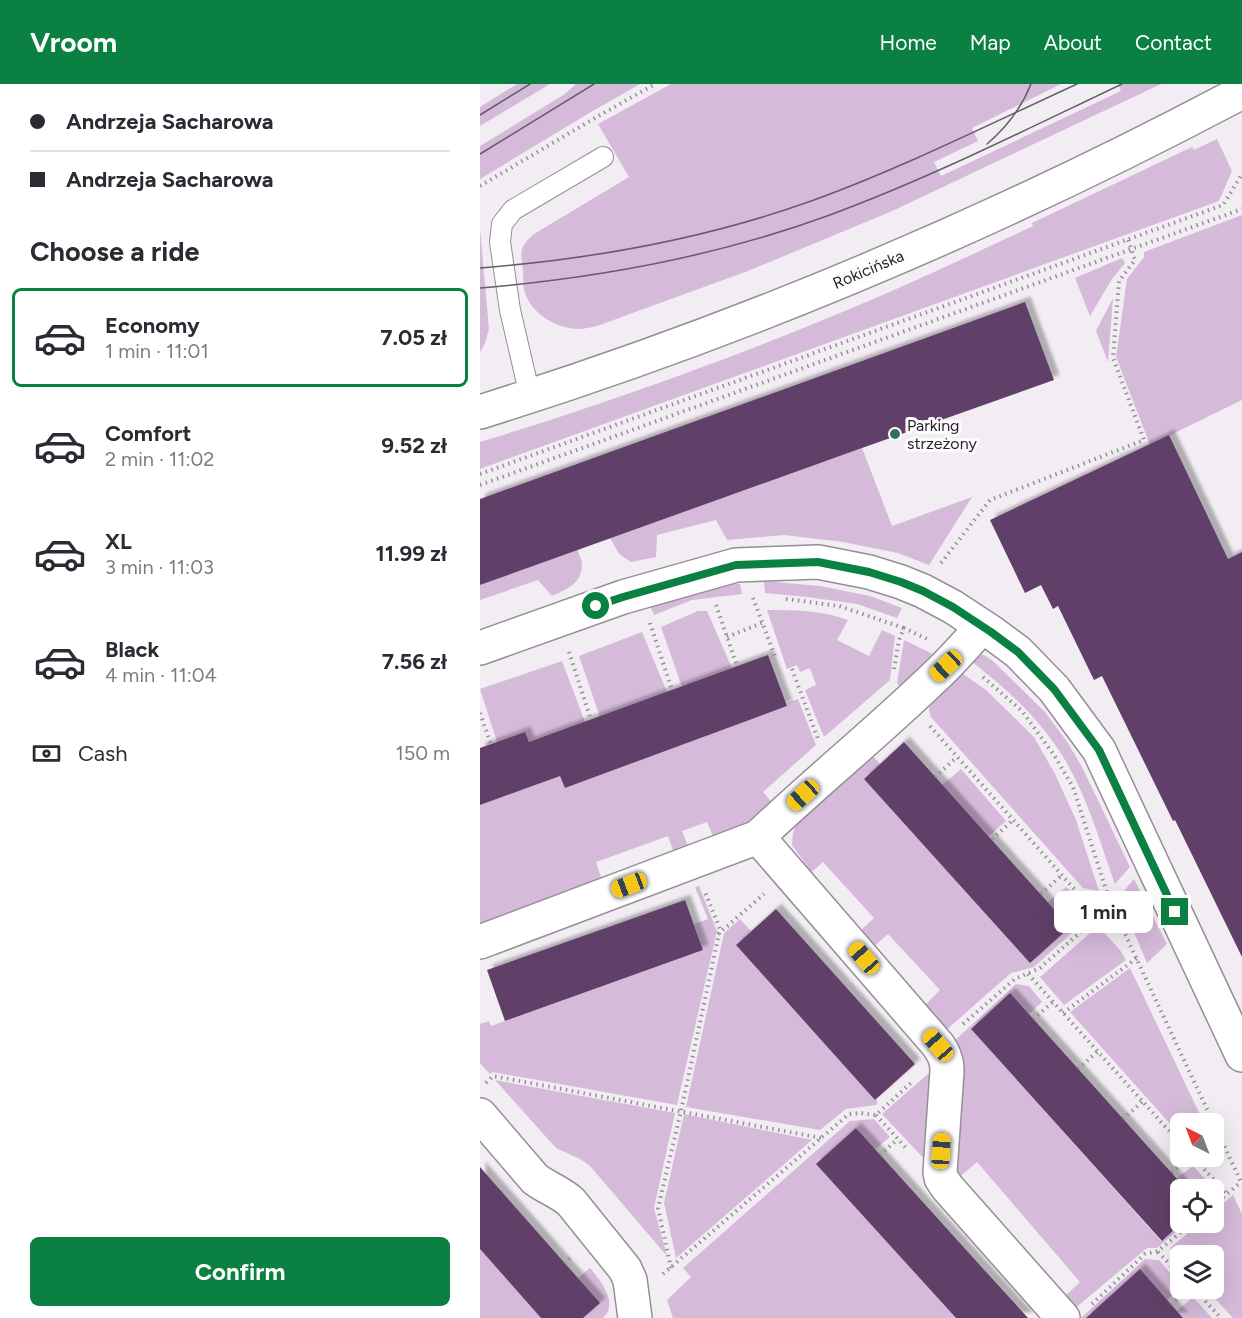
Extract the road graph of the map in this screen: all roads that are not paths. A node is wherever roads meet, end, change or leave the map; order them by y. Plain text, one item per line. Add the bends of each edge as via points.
1 (1242, 92) edge
2 (603, 157) dead end
3 (530, 396) junction
4 (480, 411) edge
5 (982, 627) junction
6 (480, 648) edge
7 (758, 837) junction
8 (480, 942) edge
9 (1242, 1055) edge
10 (480, 1115) edge
11 (634, 1307) edge
12 (1074, 1314) edge

1 - 3 street, Rokicińska via 1010,207 871,268 728,325
2 - 3 lane via 513,210 502,224 500,242 510,310
3 - 4 street, Rokicińska
5 - 6 street via 923,591 869,572 818,562 736,565 623,597
5 - 7 street via 908,702
5 - 9 street via 1018,652 1054,689 1099,750
7 - 8 street
7 - 12 street via 938,1045 947,1061 941,1178
10 - 11 street via 536,1179 571,1202 625,1269

